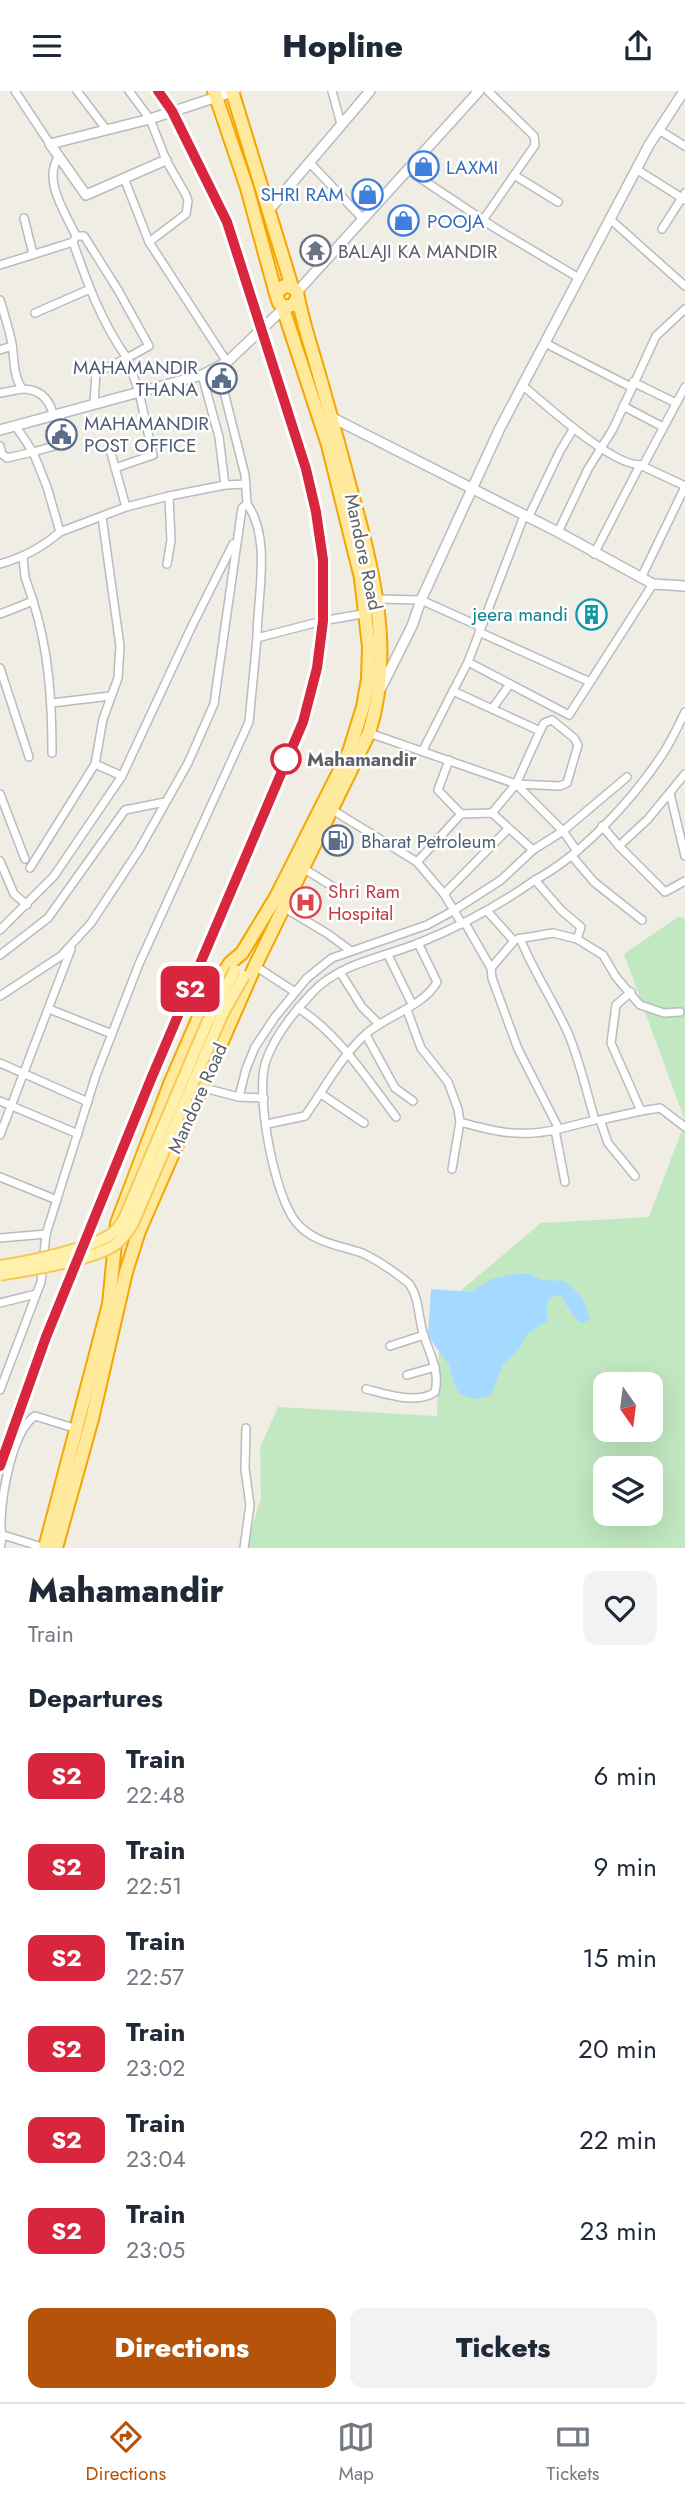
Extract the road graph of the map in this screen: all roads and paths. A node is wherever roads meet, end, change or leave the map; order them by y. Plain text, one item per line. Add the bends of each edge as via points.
1 (15, 91) edge
2 (77, 91) edge
3 (129, 91) edge
4 (233, 91) edge
5 (332, 91) edge
6 (370, 91) edge
7 (479, 91) edge
8 (488, 91) edge
9 (684, 91) edge
10 (215, 94) edge
11 (150, 119) junction
12 (341, 124) junction
13 (106, 129) junction
14 (659, 130) junction
15 (50, 144) junction
16 (685, 146) edge
17 (59, 156) junction
18 (166, 160) junction
19 (309, 162) junction
20 (636, 169) junction
21 (408, 170) junction
22 (514, 175) junction
23 (124, 178) junction
24 (684, 197) edge
25 (558, 202) dead end
26 (269, 211) junction
27 (24, 218) dead end
28 (363, 219) junction
29 (610, 219) junction
30 (483, 220) junction
31 (662, 229) dead end
32 (74, 239) junction
33 (149, 242) junction
34 (33, 254) junction
35 (0, 265) edge
36 (579, 278) junction
37 (685, 286) edge
38 (90, 289) junction
39 (295, 292) junction
40 (0, 300) edge
41 (280, 303) junction
42 (685, 309) edge
43 (35, 313) dead end
44 (545, 343) junction
45 (12, 346) junction
46 (0, 350) edge
47 (127, 358) junction
48 (222, 365) junction
49 (202, 375) junction
50 (632, 384) junction
51 (522, 386) junction
52 (685, 387) edge
53 (22, 389) junction
54 (139, 392) junction
55 (0, 393) edge
56 (94, 403) junction
57 (676, 403) junction
58 (622, 406) junction
59 (56, 414) junction
60 (331, 417) junction
61 (15, 425) junction
62 (663, 427) junction
63 (574, 428) junction
64 (0, 431) edge
65 (0, 446) edge
66 (602, 448) junction
67 (33, 452) junction
68 (111, 453) dead end
69 (640, 465) junction
70 (115, 468) junction
71 (246, 484) junction
72 (225, 485) junction
73 (472, 489) junction
74 (169, 496) junction
75 (247, 504) junction
76 (126, 507) junction
77 (102, 517) junction
78 (526, 517) junction
79 (60, 532) junction
80 (558, 533) junction
81 (236, 540) junction
82 (594, 554) junction
83 (23, 558) junction
84 (0, 564) edge
85 (167, 564) dead end
86 (641, 578) junction
87 (653, 584) junction
88 (685, 586) edge
89 (421, 600) junction
90 (33, 601) junction
91 (378, 605) junction
92 (0, 614) edge
93 (365, 614) junction
94 (480, 629) junction
95 (257, 638) junction
96 (468, 662) junction
97 (0, 668) edge
98 (590, 683) junction
99 (510, 684) junction
100 (453, 691) junction
101 (379, 692) junction
102 (110, 697) junction
103 (52, 703) junction
104 (492, 709) junction
105 (685, 712) edge
106 (540, 730) junction
107 (369, 733) junction
108 (423, 750) junction
109 (52, 753) dead end
110 (29, 757) dead end
111 (449, 759) junction
112 (95, 764) junction
113 (685, 774) edge
114 (121, 776) junction
115 (627, 777) dead end
116 (516, 784) junction
117 (0, 793) edge
118 (670, 793) junction
119 (165, 802) junction
120 (331, 809) junction
121 (492, 813) junction
122 (461, 814) junction
123 (602, 826) junction
124 (508, 829) junction
125 (563, 831) junction
126 (619, 846) junction
127 (533, 850) junction
128 (575, 854) junction
129 (685, 856) edge
130 (25, 859) dead end
131 (0, 861) edge
132 (417, 862) junction
133 (30, 868) dead end
134 (303, 868) junction
135 (535, 880) junction
136 (685, 881) edge
137 (444, 894) junction
138 (346, 895) dead end
139 (27, 905) junction
140 (283, 907) junction
141 (453, 911) junction
142 (488, 912) junction
143 (642, 920) dead end
144 (463, 923) junction
145 (0, 930) edge
146 (576, 939) junction
147 (517, 940) junction
148 (418, 943) junction
149 (71, 948) junction
150 (351, 951) junction
151 (0, 955) edge
152 (388, 955) junction
153 (255, 966) junction
154 (491, 968) junction
155 (340, 972) junction
156 (295, 992) junction
157 (631, 992) junction
158 (0, 996) edge
159 (409, 1007) junction
160 (298, 1008) junction
161 (49, 1009) junction
162 (680, 1011) dead end
163 (379, 1024) junction
164 (112, 1034) junction
165 (366, 1035) junction
166 (347, 1054) junction
167 (0, 1063) edge
168 (24, 1073) junction
169 (200, 1087) junction
170 (321, 1094) junction
171 (239, 1097) junction
172 (264, 1098) junction
173 (0, 1101) edge
174 (413, 1101) dead end
175 (88, 1102) junction
176 (11, 1105) junction
177 (641, 1111) junction
178 (396, 1117) dead end
179 (597, 1120) junction
180 (460, 1122) junction
181 (364, 1123) dead end
182 (267, 1124) junction
183 (685, 1127) edge
184 (557, 1129) junction
185 (78, 1134) junction
186 (0, 1135) edge
187 (452, 1169) dead end
188 (635, 1176) dead end
189 (0, 1177) edge
190 (565, 1182) dead end
191 (57, 1200) junction
192 (46, 1234) junction
193 (0, 1238) edge
194 (0, 1266) edge
195 (0, 1275) edge
196 (36, 1294) junction
197 (0, 1303) edge
198 (424, 1335) junction
199 (390, 1346) dead end
200 (435, 1367) junction
201 (407, 1375) dead end
202 (366, 1389) dead end
203 (0, 1390) edge
204 (246, 1428) dead end
205 (77, 1429) junction
206 (3, 1535) junction
207 (0, 1548) edge
208 (45, 1548) edge
209 (56, 1548) edge
210 (244, 1548) edge

1 - 15 street
2 - 13 street
3 - 11 street
4 - 10 street
4 - 26 highway, Mandore Road
5 - 12 street
6 - 12 street
7 - 21 street
8 - 22 street via 534,136 535,145
9 - 14 street
10 - 11 street
10 - 41 highway, Mandore Road
11 - 13 street
11 - 18 street
12 - 19 street
13 - 15 street
14 - 16 street
14 - 20 street
15 - 17 street
17 - 23 street via 86,195
17 - 32 street via 52,165 53,186
18 - 23 street
18 - 33 street via 186,195 188,208
19 - 26 street
19 - 28 street
20 - 24 street
20 - 29 street
21 - 28 street
21 - 30 street
22 - 25 street
22 - 30 street
23 - 33 street
24 - 31 street
26 - 39 highway, Mandore Road
27 - 34 street
28 - 39 street
29 - 36 street
29 - 37 street
30 - 36 street
32 - 34 street
32 - 38 street
32 - 47 street via 84,236 148,342 147,349
33 - 48 street
34 - 35 street
36 - 44 street
38 - 43 street
38 - 47 street
39 - 41 highway via 293,305
39 - 41 highway via 281,287
39 - 60 highway, Mandore Road
40 - 45 street
41 - 48 street
41 - 93 highway, Mandore Road via 328,445 361,578
42 - 50 street via 656,336
44 - 50 street
44 - 51 street
45 - 46 street
45 - 53 street via 14,371
47 - 54 street
47 - 56 street via 96,373
48 - 49 street
48 - 71 street
49 - 54 street
49 - 72 street via 219,437
50 - 57 street
50 - 58 street
51 - 63 street
51 - 73 street
52 - 57 street
53 - 55 street
53 - 59 street via 38,391
54 - 56 street
54 - 70 street via 153,455
56 - 59 street
57 - 62 street
58 - 62 street
58 - 66 street
59 - 61 street
59 - 67 street via 67,440
60 - 73 street
60 - 91 highway, Mandore Road via 368,550
61 - 64 street
61 - 67 street
62 - 69 street
63 - 66 street
63 - 78 street
65 - 67 street via 8,459
66 - 69 street
66 - 80 street
67 - 79 street
68 - 70 street
69 - 82 street
69 - 86 street via 684,487
70 - 76 street
71 - 72 street
71 - 75 street
72 - 74 street
73 - 78 street
73 - 89 street
74 - 76 street
74 - 85 street via 172,531
75 - 81 street via 242,508
75 - 95 street via 260,539
76 - 77 street
77 - 79 street
77 - 102 street via 120,646 118,677
78 - 80 street
78 - 94 street
79 - 83 street
80 - 82 street
81 - 114 street
81 - 119 street via 214,704
82 - 86 street
83 - 84 street
83 - 90 street
86 - 87 street
87 - 88 street
87 - 98 street
89 - 91 street
89 - 94 street
89 - 101 street
90 - 92 street
90 - 103 street
91 - 93 street
91 - 101 highway, Mandore Road
93 - 95 street
93 - 205 highway, Mandore Road via 368,679 357,730 276,897 205,1003 170,1084 117,1223 109,1304
94 - 96 street
94 - 98 street
95 - 164 street via 248,722
96 - 99 street
96 - 100 street
97 - 110 street
98 - 99 street via 569,715
99 - 104 street
100 - 104 street
100 - 108 street
101 - 107 highway, Mandore Road
102 - 103 street
102 - 112 street
103 - 109 street
104 - 106 street
105 - 123 street via 663,754
106 - 116 street
106 - 116 street via 552,720 575,738 578,745 567,783
107 - 108 street
107 - 120 highway, Mandore Road
108 - 111 street
111 - 116 street
111 - 122 street via 438,790
112 - 114 street
112 - 133 street
113 - 118 street
114 - 139 street via 54,876
115 - 125 street
116 - 121 street
116 - 125 street
117 - 130 street
118 - 126 street
118 - 129 street
119 - 149 street via 139,850
119 - 151 street via 125,810 48,918
120 - 132 street
120 - 134 highway, Mandore Road
121 - 122 street
121 - 124 street
122 - 132 street
123 - 126 street
123 - 128 street
124 - 127 street
124 - 137 street
125 - 127 street
125 - 128 street
126 - 136 street via 665,892
127 - 141 street via 501,880
128 - 135 street
128 - 143 street via 594,882
131 - 139 street via 14,894
132 - 137 street
134 - 138 street
134 - 140 highway, Mandore Road
135 - 142 street
135 - 146 street via 581,927
137 - 141 street
139 - 145 street
140 - 150 street
140 - 153 highway, Mandore Road
141 - 144 street
141 - 150 street
142 - 144 street
142 - 147 street
144 - 148 street
144 - 154 street
146 - 147 street via 553,933
146 - 157 street via 603,955 616,978
147 - 154 street
147 - 179 street via 570,1039
148 - 152 street
148 - 159 street via 437,982
149 - 158 street
149 - 161 street
150 - 156 street via 332,958
152 - 155 street
152 - 159 street
153 - 156 street
153 - 169 highway, Mandore Road
154 - 184 street via 518,1049
155 - 160 street via 317,986
155 - 163 street
156 - 171 street via 255,1047
157 - 162 street via 640,1005 664,1013
157 - 177 street via 616,1005 611,1043
159 - 163 street
159 - 180 street via 421,1048 453,1092
160 - 166 street
160 - 172 street via 266,1062
161 - 164 street
161 - 168 street
163 - 165 street
164 - 175 street
165 - 166 street
165 - 174 street via 395,1088
166 - 170 street
166 - 178 street
167 - 168 street
168 - 175 street
168 - 176 street
169 - 171 street
169 - 209 highway, Mandore Road via 133,1250
170 - 181 street
170 - 182 street via 305,1116
171 - 172 street
172 - 182 street
173 - 176 street
175 - 185 street
176 - 185 street
176 - 186 street
177 - 179 street
177 - 183 street via 660,1108
179 - 184 street
179 - 188 street via 608,1143
180 - 184 street via 507,1134
180 - 187 street
182 - 198 street via 281,1195 296,1223 334,1246 362,1253 409,1283
184 - 190 street
185 - 191 street
189 - 191 street
191 - 192 street
192 - 193 street
192 - 196 street
194 - 195 main road, bridge via 90,1244 117,1230 207,1023 239,973 126,1234 114,1246 90,1255
196 - 197 street
196 - 203 street
198 - 199 street
198 - 200 street
200 - 201 street
200 - 202 street via 437,1384 432,1395 405,1397
204 - 210 street via 250,1505
205 - 206 street via 35,1416 24,1425 3,1487
205 - 208 highway, Mandore Road
206 - 207 street
206 - 208 street

